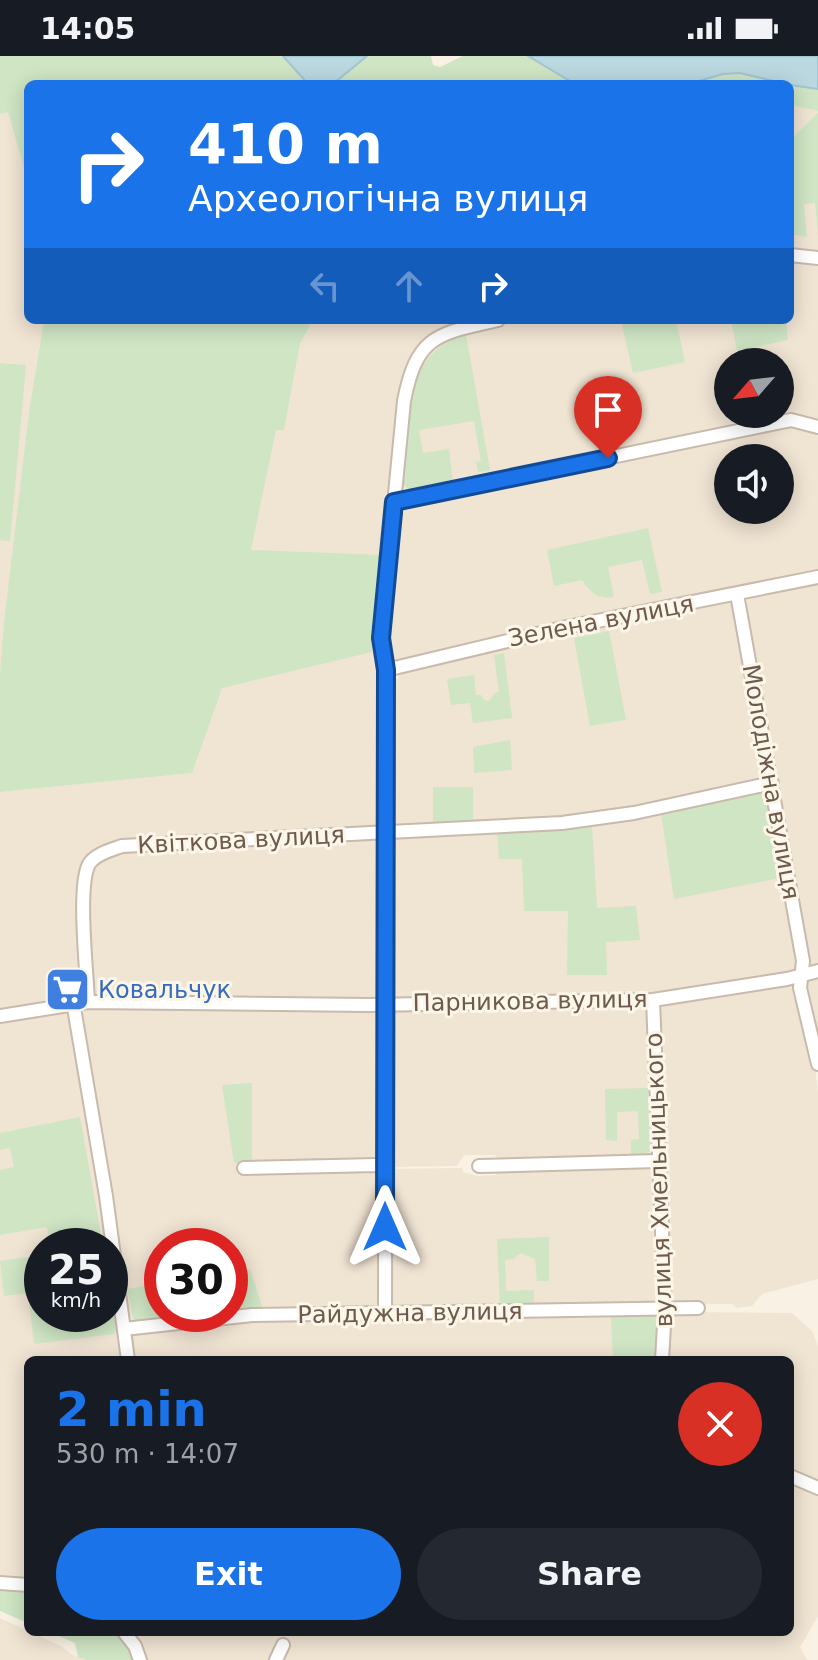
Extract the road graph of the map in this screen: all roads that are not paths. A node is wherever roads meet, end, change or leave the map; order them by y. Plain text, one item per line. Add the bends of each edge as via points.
1 (794, 255) edge
2 (818, 258) edge
3 (482, 324) edge
4 (818, 427) edge
5 (394, 502) junction
6 (818, 577) edge
7 (737, 594) junction
8 (386, 670) junction
9 (772, 783) junction
10 (385, 833) junction
11 (818, 971) edge
12 (800, 977) junction
13 (653, 1000) junction
14 (73, 1002) junction
15 (88, 1002) junction
16 (387, 1004) junction
17 (0, 1016) edge
18 (818, 1064) edge
19 (658, 1161) junction
20 (479, 1166) dead end
21 (244, 1168) dead end
22 (385, 1168) junction
23 (110, 1228) edge
24 (665, 1308) junction
25 (698, 1308) dead end
26 (385, 1314) junction
27 (128, 1329) edge
28 (124, 1332) edge
29 (127, 1356) edge
30 (662, 1356) edge
31 (794, 1478) edge
32 (818, 1488) edge
33 (0, 1583) edge
34 (24, 1585) edge
35 (127, 1636) edge
36 (283, 1645) dead end
37 (140, 1660) edge
38 (276, 1660) edge

1 - 2 street
3 - 5 street via 427,344 412,368
4 - 5 street via 791,420
5 - 8 street via 381,638
6 - 7 street, Зелена вулиця
7 - 8 street, Зелена вулиця
7 - 9 street, Молодіжна вулиця
8 - 10 street
9 - 10 street, Квіткова вулиця via 598,819
9 - 12 street, Молодіжна вулиця via 803,961
10 - 15 street, Квіткова вулиця via 122,846 101,854 90,862 84,884
10 - 16 street
11 - 12 street, Парникова вулиця
12 - 13 street, Парникова вулиця
12 - 18 street, Молодіжна вулиця
13 - 16 street, Парникова вулиця
13 - 19 street, вулиця Хмельницького
14 - 15 street, Парникова вулиця
14 - 17 street, Парникова вулиця
14 - 23 street
15 - 16 street, Парникова вулиця
16 - 22 street
19 - 20 street
19 - 24 street, вулиця Хмельницького
21 - 22 street
22 - 26 street
24 - 25 street, Райдужна вулиця
24 - 26 street, Райдужна вулиця
24 - 30 street, вулиця Хмельницького
26 - 27 street, Райдужна вулиця via 252,1315
28 - 29 street
31 - 32 street
33 - 34 street
35 - 37 street
36 - 38 street

